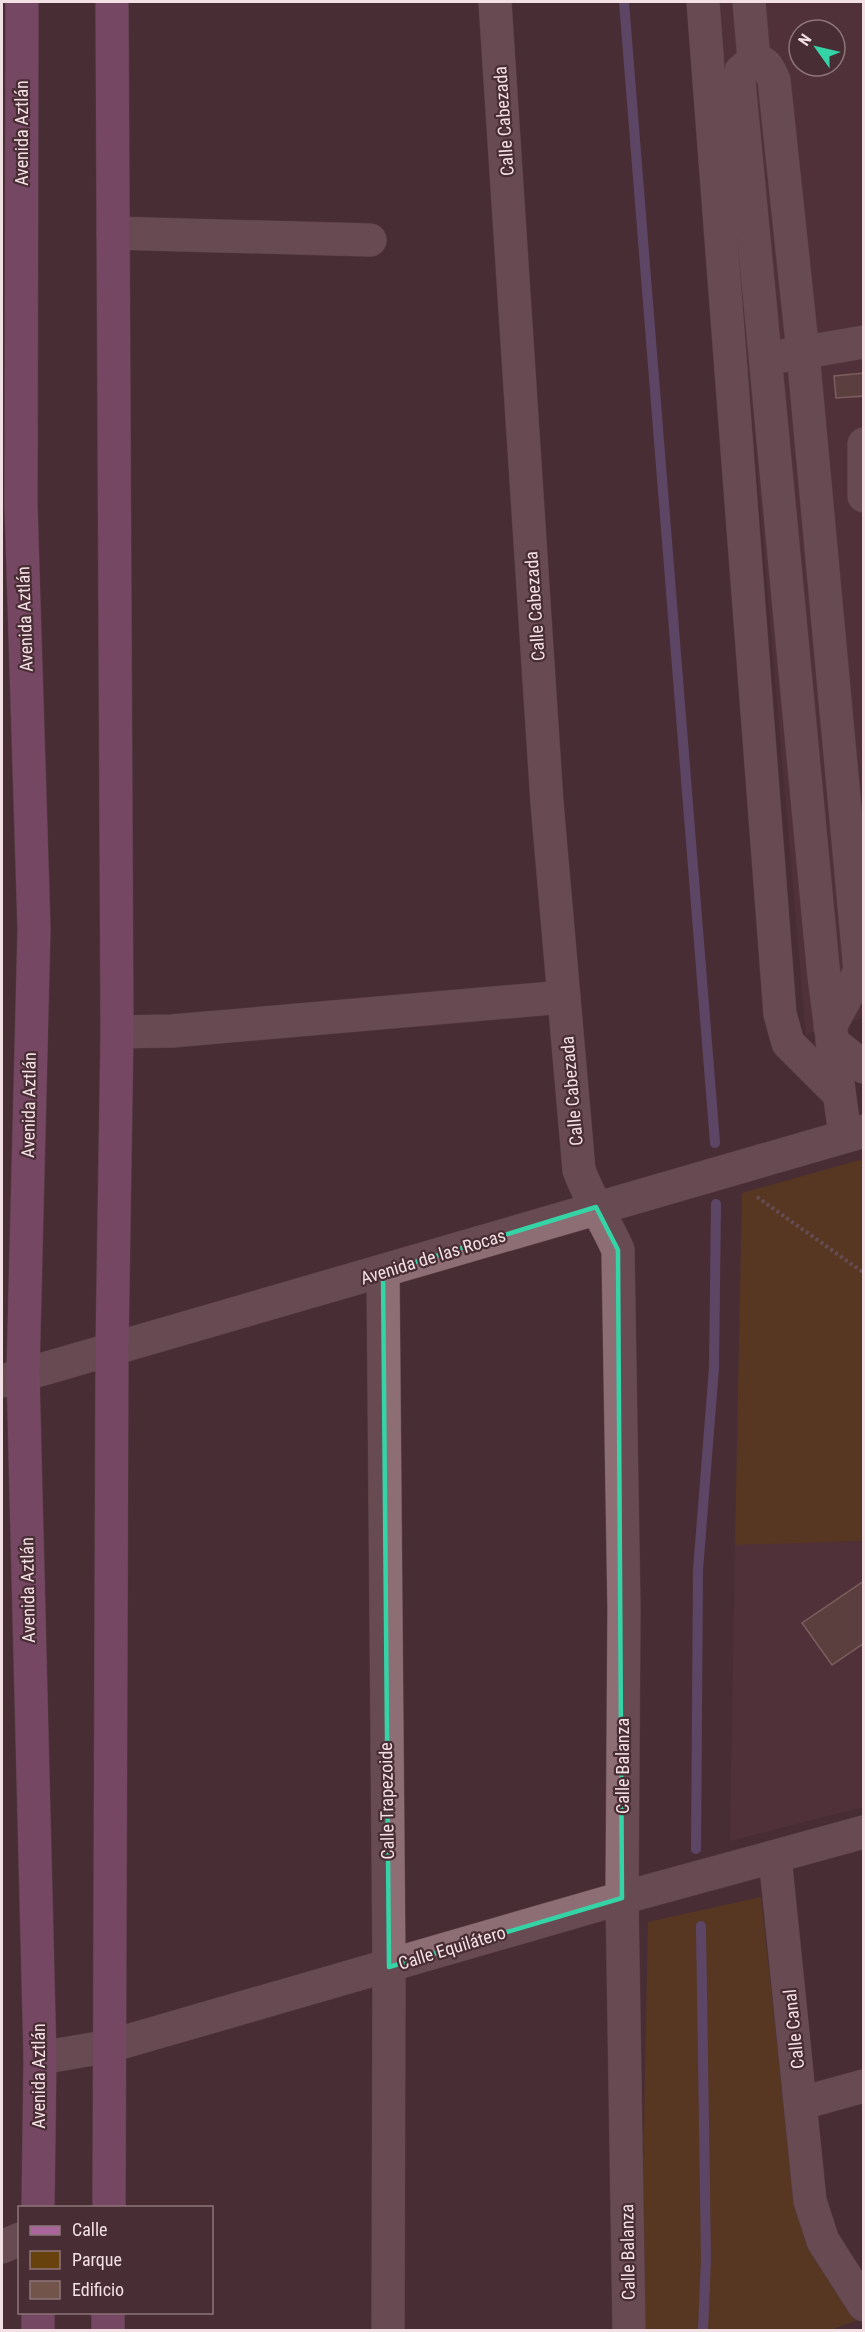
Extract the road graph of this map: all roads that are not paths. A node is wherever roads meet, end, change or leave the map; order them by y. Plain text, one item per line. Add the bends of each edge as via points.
1 (22, 2) edge
2 (112, 2) edge
3 (495, 2) edge
4 (703, 2) edge
5 (749, 2) edge
6 (754, 60) junction
7 (112, 233) junction
8 (370, 240) dead end
9 (864, 342) edge
10 (803, 353) junction
11 (765, 358) junction
12 (864, 444) edge
13 (864, 496) edge
14 (11, 505) edge
15 (829, 632) junction
16 (792, 635) junction
17 (862, 968) edge
18 (824, 977) junction
19 (564, 997) junction
20 (117, 1032) junction
21 (831, 1034) junction
22 (864, 1067) edge
23 (838, 1094) junction
24 (854, 1134) edge
25 (596, 1207) junction
26 (383, 1272) junction
27 (112, 1350) junction
28 (9, 1372) edge
29 (864, 1832) edge
30 (775, 1857) junction
31 (633, 1896) junction
32 (389, 1967) junction
33 (110, 2046) junction
34 (40, 2058) junction
35 (864, 2086) edge
36 (802, 2103) junction
37 (38, 2206) edge
38 (109, 2206) edge
39 (18, 2240) edge
40 (2, 2247) edge
41 (864, 2305) edge
42 (38, 2314) edge
43 (108, 2314) edge
44 (38, 2331) edge
45 (108, 2331) edge
46 (388, 2331) edge
47 (629, 2331) edge

1 - 14 main road, Avenida Aztlán
2 - 7 main road
3 - 19 street, Calle Cabezada via 547,803
4 - 23 street via 780,1014 788,1043
5 - 6 street
6 - 10 street via 761,60 769,68 774,80
6 - 11 street via 741,71 739,81
7 - 8 street
7 - 20 main road
9 - 10 street
10 - 11 street
10 - 15 street
11 - 16 street
12 - 13 street
14 - 28 main road, Avenida Aztlán via 34,929
15 - 16 street
15 - 17 street
16 - 18 street
17 - 18 street
17 - 21 street
18 - 21 street
19 - 20 street via 184,1030
19 - 25 street, Calle Cabezada via 579,1170
20 - 27 main road
21 - 22 street
21 - 23 street
23 - 24 street
24 - 25 street, Avenida de las Rocas
25 - 26 street, Avenida de las Rocas
25 - 31 street, Calle Balanza via 618,1250
26 - 27 street, Avenida de las Rocas
26 - 32 street, Calle Trapezoide
27 - 28 street, Avenida de las Rocas
27 - 33 main road
28 - 34 main road, Avenida Aztlán
29 - 30 street, Calle Equilátero
30 - 31 street, Calle Equilátero
30 - 36 street, Calle Canal
31 - 32 street, Calle Equilátero
31 - 47 street, Calle Balanza
32 - 33 street, Calle Equilátero
32 - 46 street, Calle Trapezoide
33 - 34 street, Calle Equilátero
33 - 38 main road
34 - 37 main road, Avenida Aztlán
35 - 36 street
36 - 41 street, Calle Canal via 810,2201 823,2241
39 - 40 street
42 - 44 main road
43 - 45 main road

